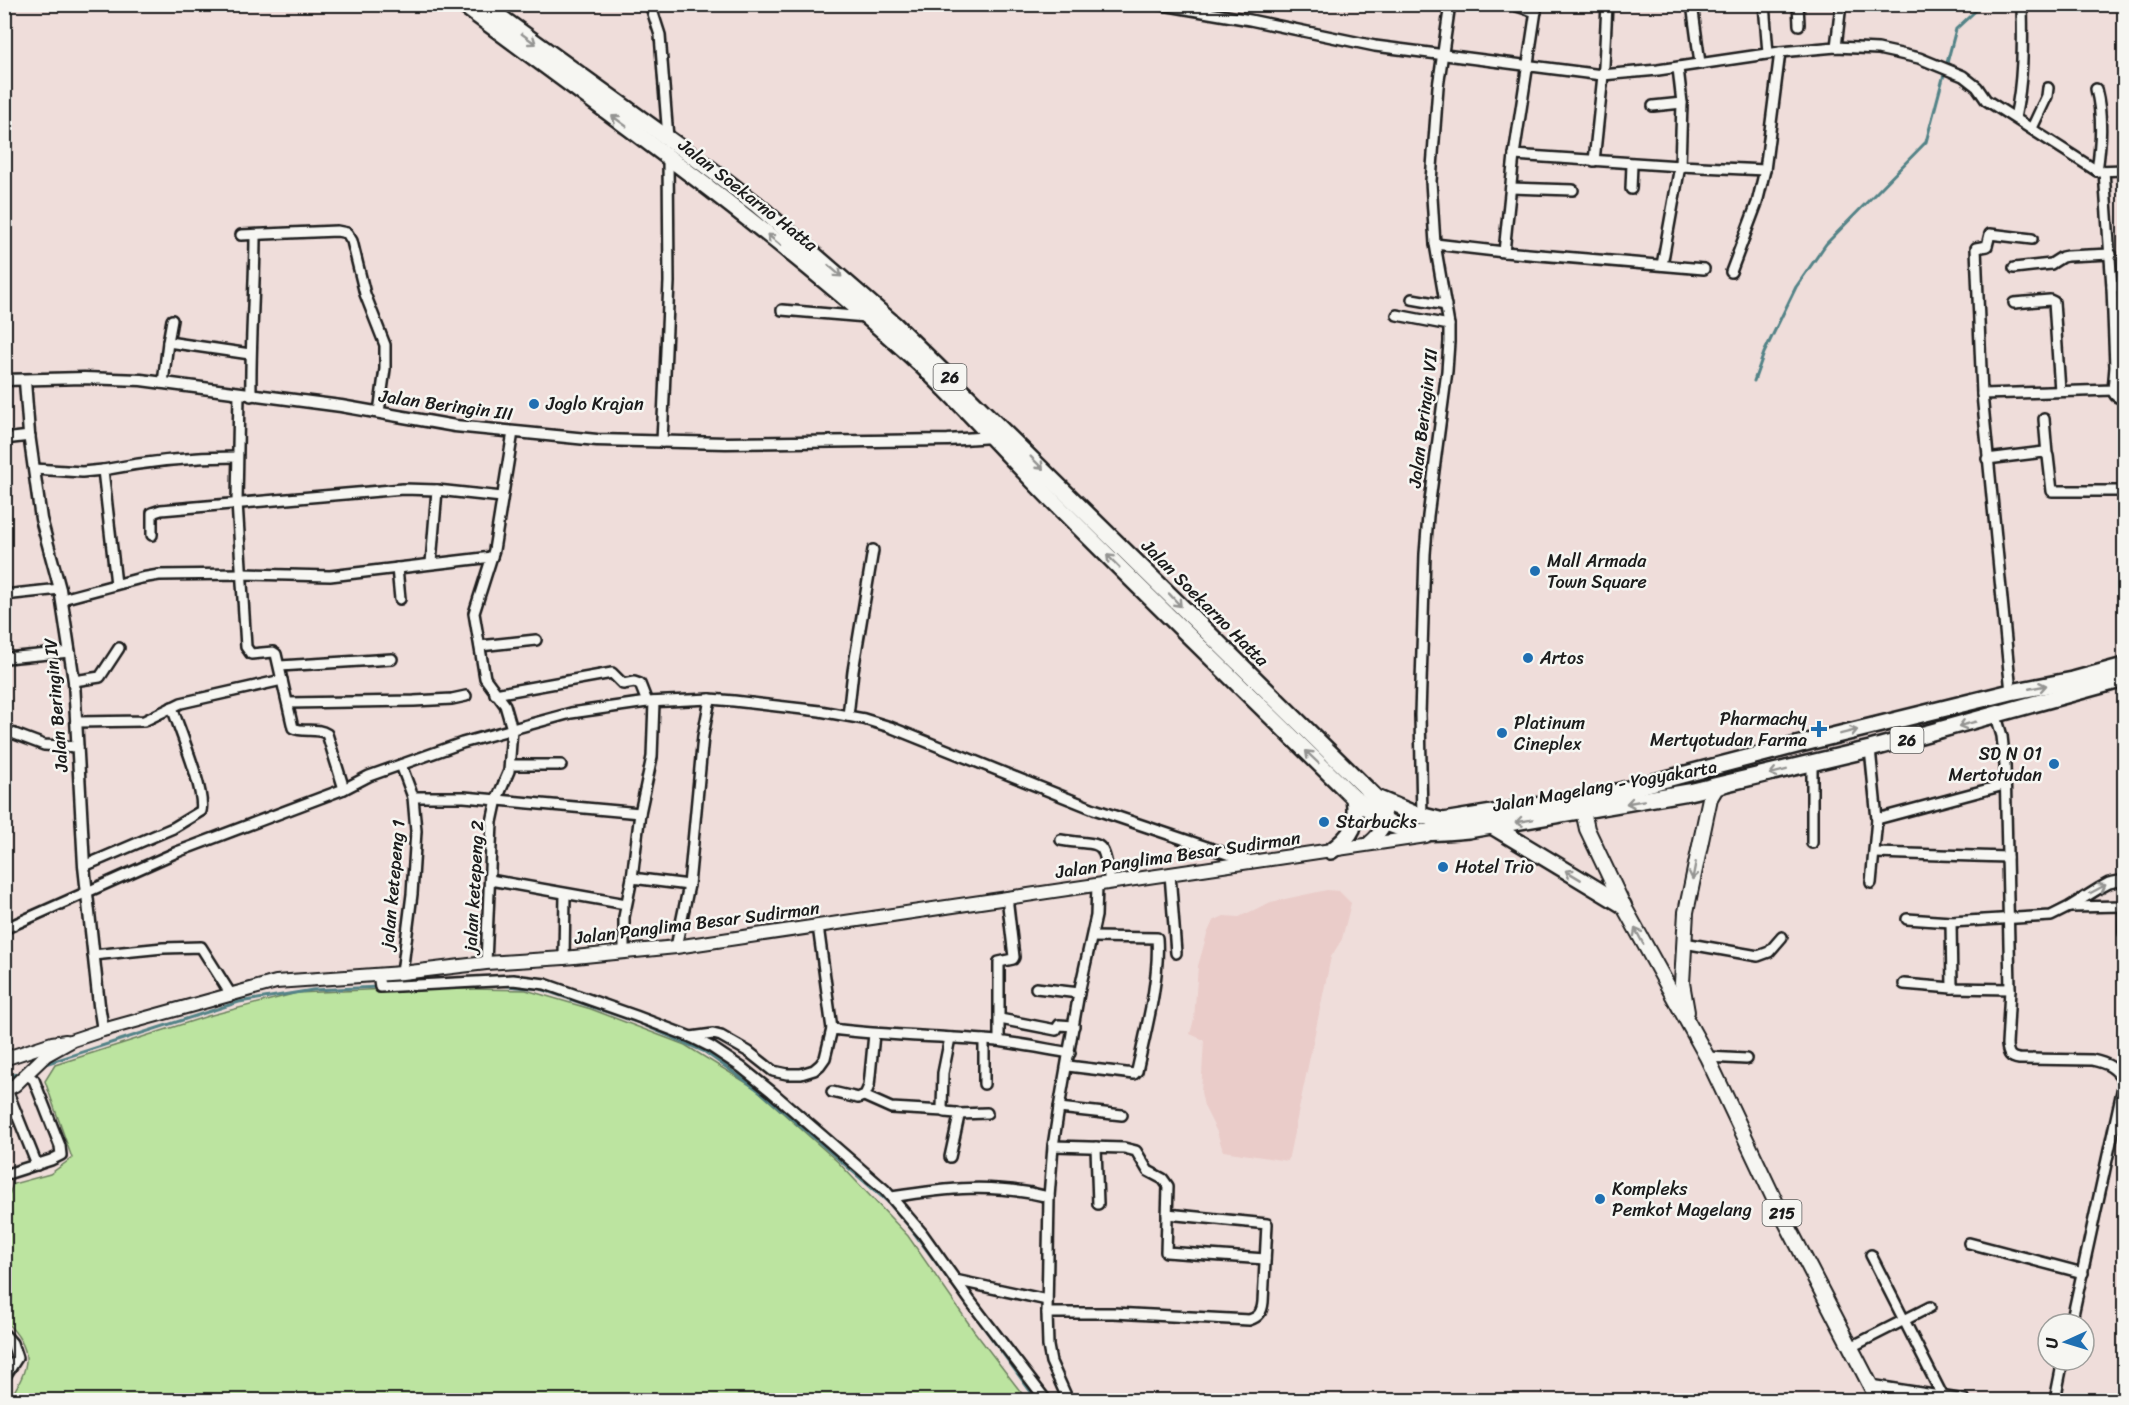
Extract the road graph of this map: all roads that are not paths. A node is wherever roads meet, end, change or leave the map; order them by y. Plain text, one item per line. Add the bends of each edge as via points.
1 (462, 4) edge
2 (482, 4) edge
3 (650, 4) edge
4 (1157, 4) edge
5 (1450, 4) edge
6 (1511, 4) edge
7 (1607, 4) edge
8 (1692, 4) edge
9 (1764, 4) edge
10 (1798, 4) edge
11 (1841, 4) edge
12 (2022, 6) dead end
13 (1536, 8) edge
14 (1799, 26) dead end
15 (1836, 47) junction
16 (1780, 52) junction
17 (1768, 54) junction
18 (1442, 55) junction
19 (1699, 60) junction
20 (1527, 61) junction
21 (1677, 68) junction
22 (1603, 71) junction
23 (2048, 88) dead end
24 (2096, 89) dead end
25 (1682, 103) junction
26 (1653, 106) dead end
27 (2015, 118) junction
28 (2032, 128) junction
29 (668, 138) junction
30 (1514, 155) junction
31 (668, 157) junction
32 (1594, 161) junction
33 (1632, 164) junction
34 (1680, 166) junction
35 (1765, 170) junction
36 (2124, 170) edge
37 (2101, 171) junction
38 (1511, 188) junction
39 (1573, 189) dead end
40 (1632, 189) dead end
41 (241, 235) dead end
42 (255, 235) junction
43 (2032, 239) dead end
44 (1435, 244) junction
45 (1504, 252) junction
46 (2110, 254) junction
47 (1662, 265) junction
48 (2014, 268) dead end
49 (1704, 269) dead end
50 (1731, 272) dead end
51 (2124, 286) edge
52 (2112, 287) junction
53 (1412, 299) dead end
54 (2014, 303) dead end
55 (1446, 305) junction
56 (782, 310) dead end
57 (1397, 315) dead end
58 (867, 317) junction
59 (172, 320) dead end
60 (1449, 325) junction
61 (168, 342) junction
62 (250, 354) junction
63 (2120, 367) edge
64 (4, 380) edge
65 (25, 381) junction
66 (163, 383) junction
67 (2113, 390) junction
68 (2060, 391) junction
69 (238, 394) junction
70 (1982, 394) junction
71 (251, 396) junction
72 (2124, 398) edge
73 (379, 412) junction
74 (2044, 419) dead end
75 (513, 432) junction
76 (999, 435) junction
77 (30, 436) junction
78 (4, 439) edge
79 (662, 442) junction
80 (2047, 454) junction
81 (237, 457) junction
82 (1987, 459) junction
83 (34, 469) junction
84 (103, 470) junction
85 (437, 490) junction
86 (2124, 490) edge
87 (502, 497) junction
88 (237, 502) junction
89 (152, 535) dead end
90 (873, 550) dead end
91 (492, 557) junction
92 (431, 563) junction
93 (397, 568) junction
94 (242, 574) junction
95 (116, 584) junction
96 (61, 594) junction
97 (4, 595) edge
98 (400, 599) dead end
99 (536, 640) dead end
100 (480, 646) junction
101 (119, 648) dead end
102 (70, 652) junction
103 (1220, 656) junction
104 (6, 658) edge
105 (392, 659) dead end
106 (280, 666) junction
107 (2124, 666) edge
108 (282, 680) junction
109 (2124, 680) edge
110 (74, 681) junction
111 (2011, 692) junction
112 (495, 694) junction
113 (466, 696) dead end
114 (710, 699) junction
115 (651, 702) junction
116 (288, 703) junction
117 (172, 707) junction
118 (1996, 716) junction
119 (848, 717) junction
120 (77, 722) junction
121 (512, 729) junction
122 (4, 730) edge
123 (78, 747) junction
124 (1870, 749) junction
125 (1812, 764) junction
126 (401, 765) junction
127 (510, 765) junction
128 (561, 765) dead end
129 (1674, 778) junction
130 (1731, 782) junction
131 (2004, 785) junction
132 (344, 789) junction
133 (1702, 789) junction
134 (413, 797) junction
135 (1354, 798) junction
136 (1376, 798) junction
137 (497, 799) junction
138 (1581, 805) junction
139 (640, 813) junction
140 (1706, 813) junction
141 (1877, 819) junction
142 (1385, 821) junction
143 (1492, 826) junction
144 (1421, 827) junction
145 (1442, 827) junction
146 (1402, 829) junction
147 (1061, 840) dead end
148 (1812, 843) dead end
149 (1368, 844) junction
150 (1331, 851) junction
151 (1875, 853) junction
152 (2007, 857) junction
153 (1251, 862) junction
154 (84, 866) junction
155 (1170, 874) junction
156 (632, 878) junction
157 (490, 880) junction
158 (2124, 880) edge
159 (1110, 882) junction
160 (1871, 883) dead end
161 (689, 885) junction
162 (1097, 885) junction
163 (87, 891) junction
164 (565, 894) junction
165 (1007, 897) junction
166 (626, 904) junction
167 (2072, 905) junction
168 (1623, 906) junction
169 (2124, 906) edge
170 (1907, 919) dead end
171 (2009, 920) junction
172 (1951, 922) junction
173 (818, 926) junction
174 (4, 929) edge
175 (2124, 933) edge
176 (1092, 937) junction
177 (1782, 937) dead end
178 (676, 947) junction
179 (1683, 950) junction
180 (624, 952) junction
181 (1176, 952) dead end
182 (93, 955) junction
183 (564, 958) junction
184 (486, 963) junction
185 (1656, 968) junction
186 (402, 973) junction
187 (378, 974) junction
188 (1904, 984) dead end
189 (1036, 988) dead end
190 (1952, 988) junction
191 (2010, 989) junction
192 (230, 993) junction
193 (1079, 993) junction
194 (1000, 1019) junction
195 (1689, 1023) junction
196 (1074, 1026) junction
197 (832, 1029) junction
198 (103, 1030) junction
199 (874, 1034) junction
200 (691, 1037) junction
201 (950, 1038) junction
202 (73, 1040) junction
203 (984, 1040) junction
204 (999, 1041) junction
205 (1070, 1053) junction
206 (9, 1057) edge
207 (1707, 1057) junction
208 (1746, 1059) dead end
209 (1068, 1066) junction
210 (26, 1074) junction
211 (984, 1084) dead end
212 (6, 1090) edge
213 (832, 1092) dead end
214 (864, 1096) junction
215 (1059, 1108) junction
216 (944, 1111) junction
217 (987, 1113) dead end
218 (958, 1114) junction
219 (1122, 1115) dead end
220 (1053, 1146) junction
221 (1096, 1147) junction
222 (950, 1157) dead end
223 (37, 1165) junction
224 (4, 1175) edge
225 (892, 1197) junction
226 (1049, 1197) junction
227 (1098, 1204) dead end
228 (1167, 1214) junction
229 (1969, 1244) dead end
230 (1871, 1255) dead end
231 (1265, 1259) junction
232 (2083, 1273) junction
233 (955, 1280) junction
234 (1047, 1300) junction
235 (1930, 1307) dead end
236 (2074, 1312) edge
237 (1047, 1313) junction
238 (1905, 1320) junction
239 (4, 1334) edge
240 (1851, 1347) junction
241 (2061, 1372) edge
242 (4, 1378) edge
243 (1870, 1385) junction
244 (1942, 1395) junction
245 (1046, 1401) edge
246 (1068, 1401) edge
247 (1878, 1401) edge
248 (1965, 1401) edge
249 (2055, 1401) edge

31 -> 1 highway, Jalan Soekarno Hatta / 26
2 -> 29 highway, Jalan Soekarno Hatta / 26
3 - 29 street via 662,48
4 - 18 street
5 - 18 street, Jalan Beringin VII
6 - 13 street
7 - 22 street
8 - 19 street
9 - 17 street
10 - 14 street
11 - 15 street
12 - 27 street via 2022,74
13 - 20 street
15 - 16 street
15 - 27 street via 1878,49 1941,66 1964,76 1986,100
16 - 17 street
16 - 35 street
17 - 19 street
18 - 20 street
18 - 44 street, Jalan Beringin VII via 1431,181
19 - 21 street
20 - 22 street
20 - 30 street
21 - 22 street
21 - 25 street
22 - 32 street
23 - 28 street
24 - 37 street via 2101,114
25 - 26 street
25 - 34 street
27 - 28 street
28 - 37 street
29 -> 76 highway, Jalan Soekarno Hatta / 26 via 757,205 848,282 923,350
30 - 32 street
30 - 38 street
58 -> 31 highway, Jalan Soekarno Hatta / 26
31 - 79 street via 669,282
32 - 33 street
33 - 34 street
33 - 40 street
34 - 35 street
34 - 47 street
35 - 50 street via 1757,204
36 - 37 street
37 - 46 street
38 - 39 street
38 - 45 street
41 - 42 street
42 - 62 street
42 - 73 street via 344,231 350,236 384,345
43 - 70 street via 1990,234 1987,246 1976,248
44 - 45 street
44 - 55 street, Jalan Beringin VII
45 - 47 street
46 - 48 street via 2067,256 2051,264
46 - 52 street
47 - 49 street
51 - 52 street
52 - 63 street
53 - 55 street
54 - 68 street via 2054,302
55 - 60 street, Jalan Beringin VII
56 - 58 street
57 - 60 street
58 - 76 highway, Jalan Soekarno Hatta / 26
59 - 61 street
60 - 144 street, Jalan Beringin VII via 1448,364 1425,554
61 - 62 street
61 - 66 street
62 - 71 street
63 - 67 street
64 - 65 street, Jalan Beringin III
65 - 66 street, Jalan Beringin III via 84,378
65 - 77 street, Jalan Beringin IV
66 - 69 street, Jalan Beringin III
67 - 68 street
67 - 72 street
68 - 70 street
69 - 71 street, Jalan Beringin III
69 - 81 street
70 - 82 street
71 - 73 street, Jalan Beringin III
73 - 75 street, Jalan Beringin III
74 - 80 street
75 - 79 street, Jalan Beringin III
75 - 87 street, jalan ketepeng 2
76 - 79 street, Jalan Beringin III via 948,440
76 - 103 highway, Jalan Soekarno Hatta / 26 via 1084,533
77 - 78 street
77 - 83 street, Jalan Beringin IV
80 - 82 street
80 - 86 street via 2052,491
81 - 84 street via 164,460
81 - 88 street
82 - 111 street
83 - 84 street
83 - 96 street, Jalan Beringin IV via 44,535
84 - 95 street
85 - 87 street
85 - 88 street via 381,490
85 - 92 street
87 - 91 street, jalan ketepeng 2
88 - 89 street via 153,512
88 - 94 street
90 - 119 street
91 - 92 street
91 - 100 street, jalan ketepeng 2 via 474,613
92 - 93 street
93 - 94 street via 330,576
93 - 98 street
94 - 95 street via 159,575
94 - 106 street via 248,650 253,654 274,652
95 - 96 street
96 - 97 street
96 - 102 street, Jalan Beringin IV
99 - 100 street
100 - 112 street, jalan ketepeng 2 via 485,678
101 - 110 street via 100,677
102 - 104 street
102 - 110 street, Jalan Beringin IV
135 -> 103 highway, Jalan Soekarno Hatta / 26
103 - 136 highway, Jalan Soekarno Hatta / 26
105 - 106 street
106 - 108 street
111 -> 107 highway, Jalan Magelang - Yogyakarta / 26
108 - 116 street
108 - 117 street
109 - 118 highway, Jalan Magelang - Yogyakarta / 26
110 - 120 street, Jalan Beringin IV
129 -> 111 highway, Jalan Magelang - Yogyakarta / 26
112 - 115 street via 612,673 623,684 640,684
112 - 121 street, jalan ketepeng 2 via 507,711
113 - 116 street
114 - 115 street
114 - 119 street
114 - 161 street
115 - 121 street via 571,713
115 - 139 street via 652,757
116 - 132 street via 294,729 327,734
117 - 120 street via 138,722
117 - 154 street via 200,788 201,811 172,828
118 -> 124 highway, Jalan Magelang - Yogyakarta / 26
118 - 131 street via 2004,751
119 - 153 street via 890,727 1094,809
120 - 123 street, Jalan Beringin IV
121 - 126 street
121 - 127 street, jalan ketepeng 2
122 - 123 street via 44,744
123 - 154 street, Jalan Beringin IV
124 - 125 highway, Jalan Magelang - Yogyakarta / 26
124 - 141 street
125 -> 130 highway, Jalan Magelang - Yogyakarta / 26
125 - 148 street
126 - 132 street
126 - 134 street, jalan ketepeng 1
127 - 128 street
127 - 137 street, jalan ketepeng 2
129 - 133 main road via 1694,780
129 - 138 highway, Jalan Magelang - Yogyakarta / 26
130 - 133 highway, Jalan Magelang - Yogyakarta / 26
130 - 140 main road, 215 via 1716,788
131 - 141 street
131 - 152 street
132 - 163 street via 177,852
133 -> 138 highway, Jalan Magelang - Yogyakarta / 26
133 - 140 main road
134 - 137 street
134 - 186 street, jalan ketepeng 1 via 414,863
135 - 142 highway, 26
135 - 150 highway via 1354,826 1349,836
136 - 142 main road via 1386,813
136 - 144 highway, 26
137 - 139 street
137 - 157 street, jalan ketepeng 2 via 492,822
138 -> 143 highway, Jalan Magelang - Yogyakarta / 26
138 - 145 highway, Jalan Magelang - Yogyakarta / 26
138 - 168 main road, 215 via 1587,829
139 - 156 street
140 -> 179 main road, 215 via 1686,912
141 - 151 street
142 - 146 highway, 26
142 - 149 main road
143 - 145 highway, Jalan Magelang - Yogyakarta / 26
168 -> 143 highway
144 - 145 highway, 26
144 - 145 main road
144 - 146 highway, 26
144 - 149 main road
146 - 149 main road
147 - 159 street via 1102,847
149 - 150 main road, Jalan Panglima Besar Sudirman
150 - 153 main road, Jalan Panglima Besar Sudirman
151 - 152 street
151 - 160 street
152 - 171 street
153 - 155 main road, Jalan Panglima Besar Sudirman
154 - 163 street, Jalan Beringin IV
155 - 159 main road, Jalan Panglima Besar Sudirman
155 - 181 street
156 - 161 street
156 - 166 street
157 - 164 street
157 - 184 street, jalan ketepeng 2
167 -> 158 street via 2103,886
159 - 162 main road, Jalan Panglima Besar Sudirman
161 - 178 street
162 - 165 main road, Jalan Panglima Besar Sudirman
162 - 176 street
163 - 174 street
163 - 182 street, Jalan Beringin IV
164 - 166 street
164 - 183 street
165 - 173 main road, Jalan Panglima Besar Sudirman
165 - 194 street via 1014,957 999,962
166 - 180 street
167 - 169 street
167 - 171 street via 2051,916
185 -> 168 main road, 215
169 - 175 street
170 - 172 street
171 - 172 street
171 - 191 street
172 - 190 street
173 - 178 main road, Jalan Panglima Besar Sudirman
173 - 197 street
176 - 193 street
176 - 209 street via 1157,938 1148,1023 1136,1072
177 - 179 street via 1769,952 1758,956
178 - 180 main road, Jalan Panglima Besar Sudirman
179 - 185 main road via 1673,968
179 - 195 main road, 215 via 1682,983
180 - 183 main road, Jalan Panglima Besar Sudirman
182 - 192 street via 199,947
182 - 198 street, Jalan Beringin IV
183 - 184 main road, Jalan Panglima Besar Sudirman
184 - 186 main road, Jalan Panglima Besar Sudirman
185 - 195 main road, 215
186 - 187 main road, Jalan Panglima Besar Sudirman
187 - 192 main road, Jalan Panglima Besar Sudirman via 276,982
187 - 200 street via 380,987 513,980 545,984
188 - 190 street
189 - 193 street
190 - 191 street
191 - 232 street via 2010,1056 2103,1062 2124,1082
192 - 198 main road, Jalan Panglima Besar Sudirman
193 - 196 street
194 - 196 street via 1056,1030 1059,1024
194 - 204 street
195 - 207 main road, 215
196 - 205 street
197 - 199 street
197 - 200 street via 825,1058 814,1070 801,1074 773,1071 722,1036
198 - 202 main road, Jalan Panglima Besar Sudirman
199 - 201 street
199 - 214 street via 869,1086
200 - 225 street via 764,1086
201 - 203 street
201 - 216 street via 943,1073
202 - 206 main road, Jalan Panglima Besar Sudirman
202 - 210 main road, Jalan Panglima Besar Sudirman via 46,1055
203 - 204 street
203 - 211 street
204 - 205 street
205 - 209 street
206 - 210 main road
207 - 208 street
207 - 240 main road, 215
209 - 215 street
210 - 212 main road, Jalan Panglima Besar Sudirman
210 - 223 street via 34,1080 61,1151 59,1158
212 - 223 street
213 - 214 street
214 - 216 street via 891,1108
215 - 219 street
215 - 220 street
216 - 218 street
217 - 218 street
218 - 222 street
220 - 221 street
220 - 226 street
221 - 227 street
221 - 228 street via 1136,1151 1151,1174 1167,1182
223 - 224 street
225 - 226 street via 978,1187
225 - 233 street
226 - 234 street
228 - 231 street via 1267,1224
228 - 231 street via 1166,1252
229 - 232 street
230 - 238 street
231 - 237 street via 1262,1307 1257,1317 1249,1320
232 - 236 street
233 - 234 street
233 - 245 street
234 - 237 street
235 - 238 street
237 - 246 street via 1051,1362
238 - 240 street
238 - 244 street
239 - 242 street via 17,1358
240 - 243 main road, 215
241 - 249 street
243 - 244 street
243 - 247 main road, 215
244 - 248 street

